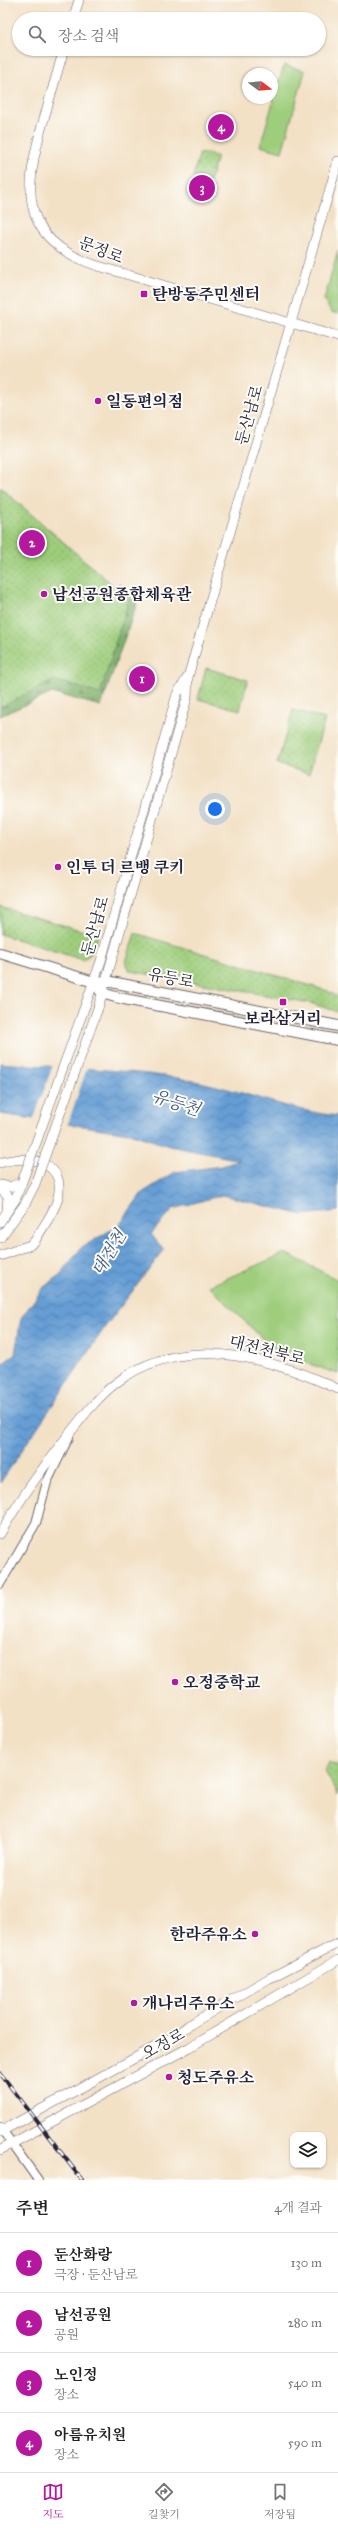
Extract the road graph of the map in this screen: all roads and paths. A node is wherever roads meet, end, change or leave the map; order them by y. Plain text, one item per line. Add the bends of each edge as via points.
1 (79, 0) edge
2 (75, 12) edge
3 (62, 56) edge
4 (338, 161) edge
5 (291, 323) junction
6 (338, 337) edge
7 (188, 677) junction
8 (0, 953) edge
9 (106, 980) junction
10 (94, 982) junction
11 (102, 993) junction
12 (338, 1026) edge
13 (338, 1040) edge
14 (0, 1163) edge
15 (22, 1182) junction
16 (0, 1184) edge
17 (0, 1189) edge
18 (6, 1213) junction
19 (0, 1222) edge
20 (0, 1238) edge
21 (0, 1256) edge
22 (338, 1389) edge
23 (75, 1426) junction
24 (0, 1534) edge
25 (0, 1584) edge
26 (338, 1944) edge
27 (338, 1960) edge
28 (1, 2130) edge
29 (11, 2143) junction
30 (0, 2150) edge
31 (38, 2180) edge

1 - 2 main road
3 - 5 main road, 문정로 via 30,176 31,204 48,237 60,248 90,264
4 - 5 main road, 둔산남로
5 - 6 main road, 문정로
5 - 7 main road, 둔산남로
7 - 9 main road, 둔산남로 via 187,698
7 - 10 main road, 둔산남로 via 177,694
8 - 10 main road, 유등로
9 - 10 main road, 유등로
9 - 11 main road, 둔산남로
9 - 12 main road, 유등로
10 - 11 main road
10 - 15 main road, 둔산남로, bridge
11 - 13 main road, 유등로
11 - 20 main road, 둔산남로, bridge via 35,1184 25,1204
14 - 21 main road via 24,1158 40,1160 52,1169 58,1181 59,1192 57,1202 35,1241
15 - 16 main road via 10,1186
15 - 18 main road, 둔산남로 via 15,1200
17 - 18 main road via 8,1196
18 - 19 main road, 둔산남로
22 - 23 main road, 대전천북로 via 309,1376 256,1359 218,1353 189,1354 148,1365 126,1376 115,1383
23 - 24 main road via 20,1499
23 - 25 street, 대전천북로 via 47,1482 36,1523
26 - 28 main road, 오정로 via 268,1979 189,2025 175,2036
27 - 29 main road, 오정로 via 184,2050
28 - 29 street
29 - 30 main road, 오정로
29 - 31 street

